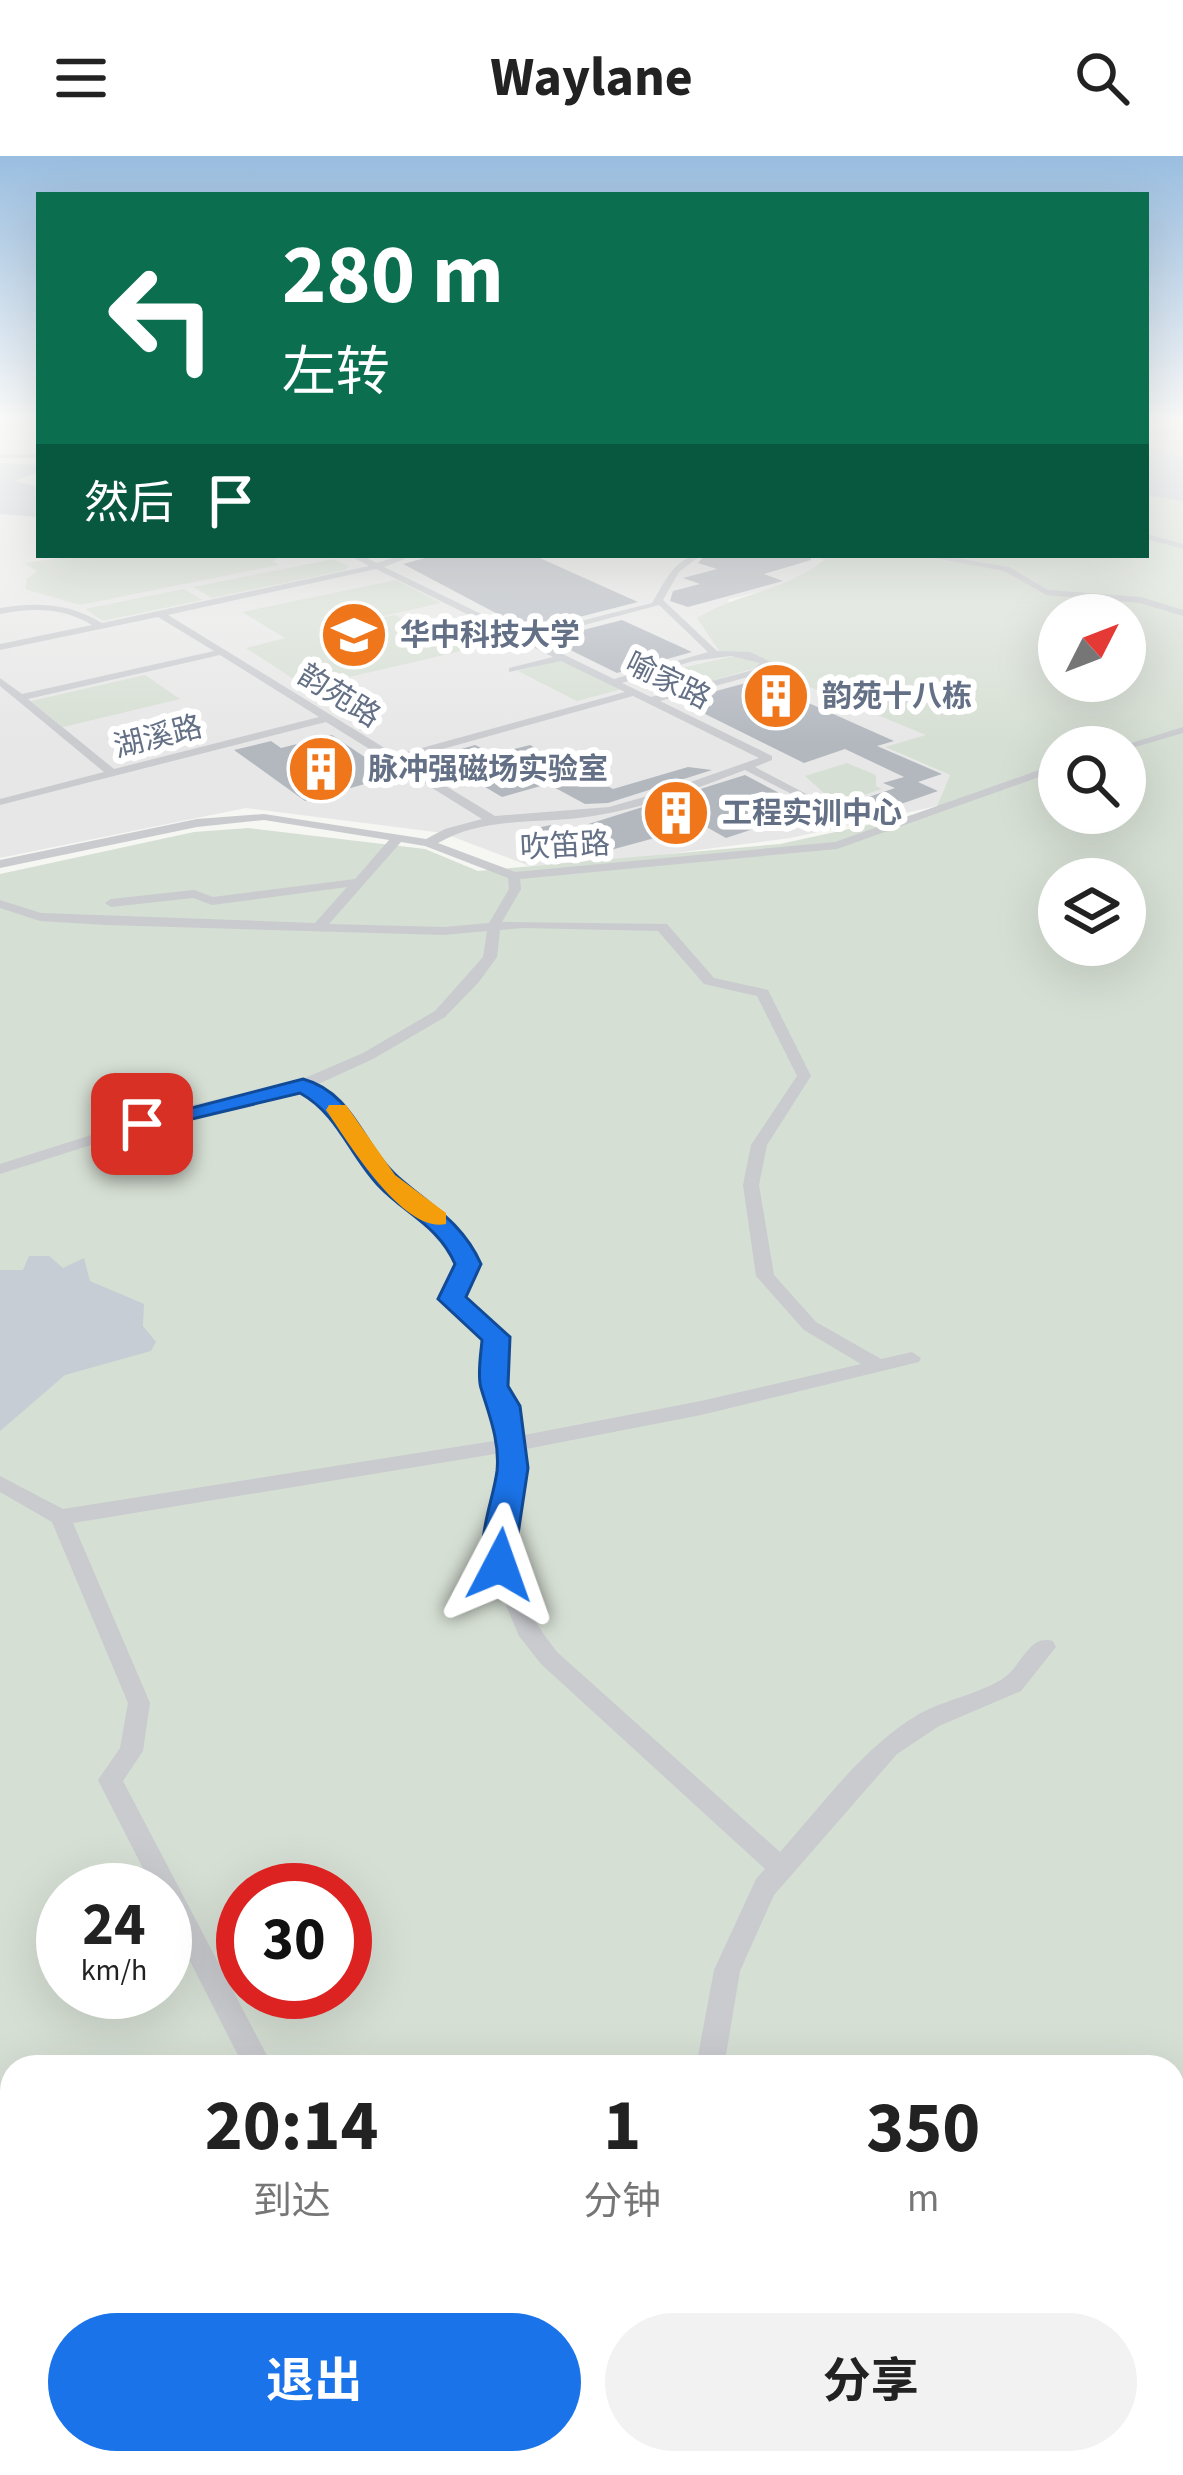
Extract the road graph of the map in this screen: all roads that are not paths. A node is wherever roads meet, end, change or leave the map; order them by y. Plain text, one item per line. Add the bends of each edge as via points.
1 (1149, 537) edge
2 (1183, 547) edge
3 (359, 558) edge
4 (402, 558) edge
5 (693, 558) edge
6 (941, 558) edge
7 (378, 567) junction
8 (661, 602) junction
9 (0, 611) edge
10 (160, 614) junction
11 (1183, 614) edge
12 (100, 626) junction
13 (526, 638) junction
14 (0, 647) edge
15 (223, 652) junction
16 (715, 655) junction
17 (565, 657) junction
18 (512, 670) dead end
19 (0, 681) edge
20 (615, 682) junction
21 (636, 692) junction
22 (20, 698) junction
23 (652, 700) junction
24 (328, 718) junction
25 (1183, 730) edge
26 (1146, 741) edge
27 (395, 760) junction
28 (745, 766) junction
29 (113, 773) junction
30 (1038, 773) edge
31 (0, 802) edge
32 (491, 819) junction
33 (852, 821) dead end
34 (398, 839) junction
35 (428, 843) junction
36 (0, 864) edge
37 (514, 876) junction
38 (359, 882) junction
39 (111, 903) dead end
40 (0, 904) edge
41 (494, 925) junction
42 (320, 927) junction
43 (303, 1085) junction
44 (0, 1168) edge
45 (912, 1358) dead end
46 (880, 1366) junction
47 (509, 1446) junction
48 (0, 1483) edge
49 (59, 1516) junction
50 (1046, 1647) dead end
51 (781, 1868) junction
52 (253, 2055) edge
53 (712, 2055) edge

1 - 2 street
3 - 7 street, 喻家路
4 - 7 street
5 - 8 street via 676,570
6 - 11 street via 1006,569 1046,592 1141,600
7 - 10 street
7 - 13 street, 喻家路
8 - 13 street
8 - 16 street
9 - 12 street via 48,602
10 - 12 street
10 - 15 street, 韵苑路
12 - 14 street
13 - 17 street, 喻家路
15 - 22 street
15 - 24 street, 韵苑路
16 - 20 street
16 - 23 street via 760,658 766,668
17 - 18 street
17 - 20 street, 喻家路
19 - 22 street
20 - 21 street, 喻家路
21 - 23 street, 喻家路
21 - 27 street
22 - 29 street
23 - 28 street, 喻家路 via 768,758
24 - 27 street, 韵苑路
24 - 29 street, 湖溪路
25 - 26 street
27 - 32 street, 韵苑路
28 - 32 street via 609,810
28 - 33 street
29 - 31 street, 湖溪路
30 - 37 street, 吹笛路 via 837,845
32 - 35 street
34 - 35 street, 吹笛路
34 - 36 street, 吹笛路 via 264,817
34 - 38 street
35 - 37 street, 吹笛路
37 - 41 street
38 - 39 street via 212,901 194,894
38 - 42 street
40 - 42 street via 40,916
41 - 42 street
41 - 43 street via 490,957 440,1014
41 - 46 street via 662,927 709,981 763,993 804,1076 759,1145 751,1185 765,1276 810,1326
43 - 44 street via 175,1113
43 - 47 street via 331,1100 387,1180 458,1242 468,1264 452,1299 496,1337 494,1386 506,1406
45 - 46 street
46 - 47 street
47 - 49 street
47 - 51 street via 500,1565 527,1630
48 - 49 street
49 - 52 street via 139,1703 131,1751 110,1780
50 - 51 street via 1013,1684 889,1747
51 - 53 street via 727,1970

